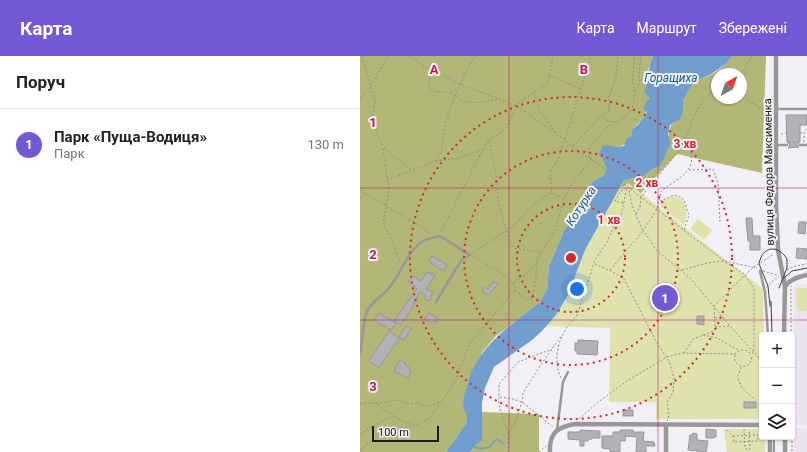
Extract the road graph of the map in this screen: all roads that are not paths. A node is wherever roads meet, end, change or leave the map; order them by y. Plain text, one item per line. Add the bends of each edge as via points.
1 (776, 56) edge
2 (777, 109) junction
3 (807, 109) edge
4 (788, 144) road end
5 (807, 144) edge
6 (777, 145) junction
7 (800, 145) dead end
8 (760, 270) road end
9 (807, 275) edge
10 (785, 286) junction
11 (436, 302) dead end
12 (768, 332) edge
13 (784, 332) edge
14 (360, 354) edge
15 (568, 372) dead end
16 (666, 425) junction
17 (759, 427) edge
18 (557, 430) junction
19 (770, 440) edge
20 (785, 440) edge
21 (550, 452) edge
22 (666, 452) edge
23 (770, 452) edge
24 (785, 452) edge

1 - 2 street, вулиця Федора Максименка
2 - 3 lane
2 - 6 street, вулиця Федора Максименка
4 - 6 lane
5 - 7 lane
6 - 10 street, вулиця Федора Максименка via 778,250
8 - 12 lane via 765,292
9 - 10 street via 794,278
10 - 13 street, вулиця Федора Максименка
11 - 14 lane via 462,259 470,255 440,236 425,239 418,244 388,289 368,310
15 - 18 lane via 563,382
16 - 17 street
16 - 18 street via 575,424 565,425
16 - 22 street
18 - 21 street via 551,438
19 - 23 street
20 - 24 street

